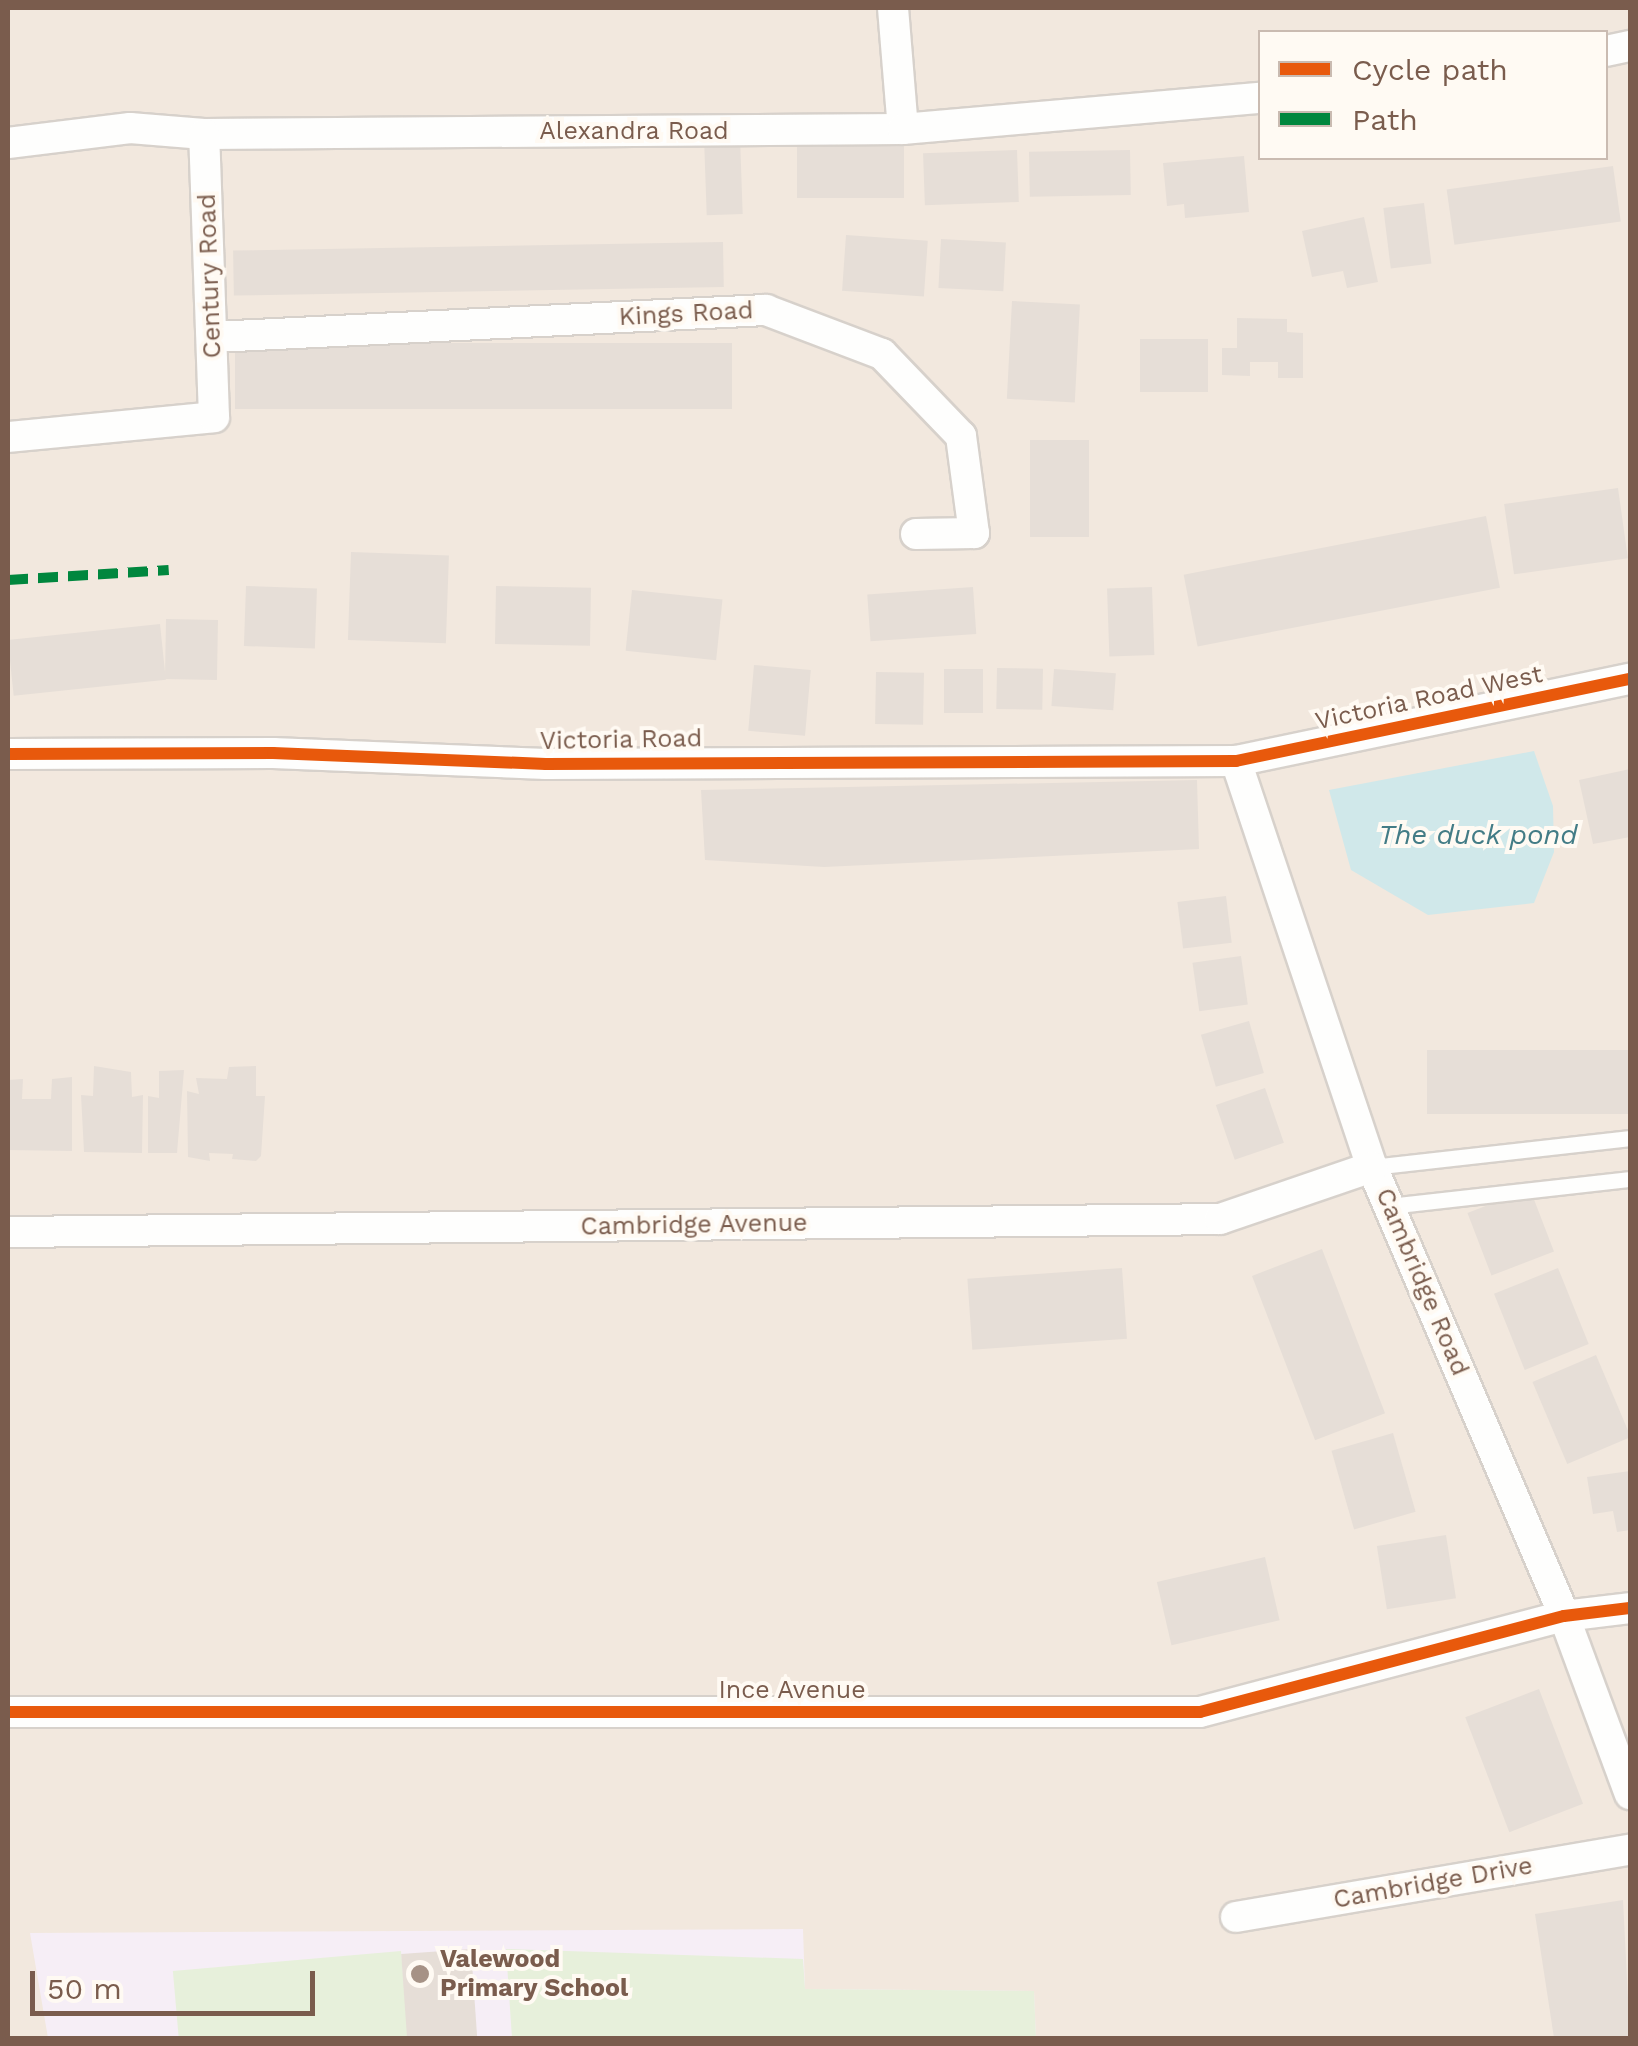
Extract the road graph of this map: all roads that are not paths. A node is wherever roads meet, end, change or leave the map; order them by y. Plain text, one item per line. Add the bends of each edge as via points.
1 (892, 8) edge
2 (1258, 98) edge
3 (903, 129) junction
4 (204, 134) junction
5 (8, 143) edge
6 (214, 338) junction
7 (8, 437) edge
8 (916, 534) dead end
9 (1630, 679) edge
10 (8, 754) edge
11 (1236, 761) junction
12 (1630, 1138) edge
13 (1372, 1167) junction
14 (1630, 1179) edge
15 (1389, 1206) junction
16 (8, 1232) edge
17 (1630, 1608) edge
18 (1564, 1616) junction
19 (8, 1712) edge
20 (1630, 1794) edge
21 (1630, 1850) edge
22 (1236, 1917) dead end

1 - 3 street
2 - 3 street, Alexandra Road
3 - 4 street, Alexandra Road
4 - 5 street, Alexandra Road via 130,128
4 - 6 street, Century Road
6 - 7 street, Century Road via 214,417
6 - 8 street, Kings Road via 766,310 882,354 961,436 974,533
9 - 11 street, Victoria Road West
10 - 11 street, Victoria Road via 273,753 546,764
11 - 13 street, Cambridge Road
12 - 13 lane
13 - 15 street, Cambridge Road
13 - 16 street, Cambridge Avenue via 1220,1219
14 - 15 lane
15 - 18 street, Cambridge Road
17 - 18 street, Ince Avenue
18 - 19 street, Ince Avenue via 1200,1712
18 - 20 street, Cambridge Road
21 - 22 street, Cambridge Drive

